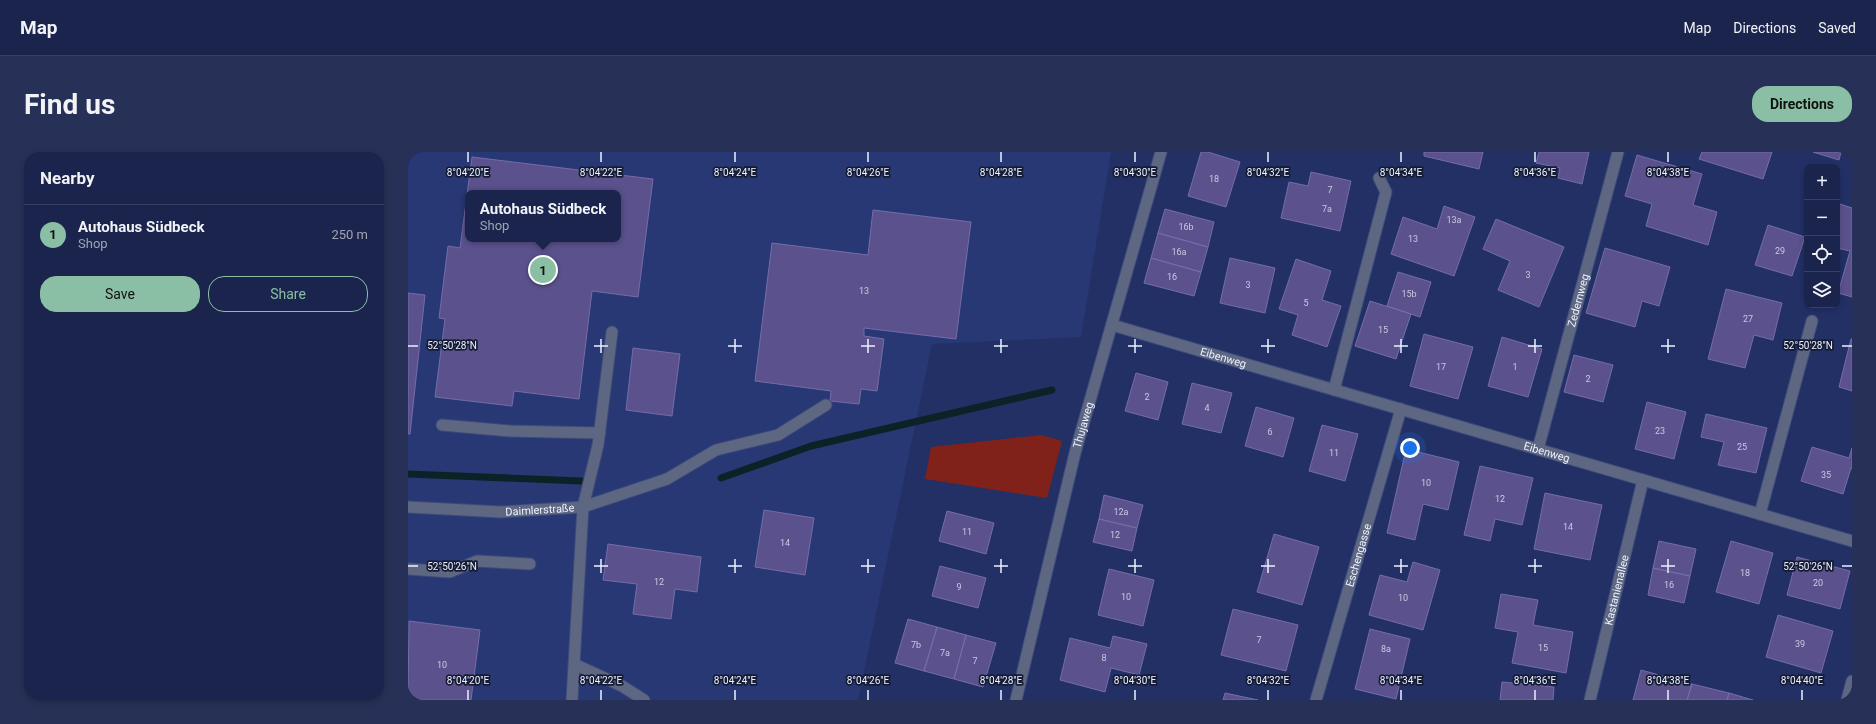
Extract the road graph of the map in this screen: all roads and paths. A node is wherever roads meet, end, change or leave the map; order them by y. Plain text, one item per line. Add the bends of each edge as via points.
1 (1161, 152) edge
2 (1618, 152) edge
3 (1379, 178) dead end
4 (1812, 321) dead end
5 (1112, 325) junction
6 (612, 332) dead end
7 (1334, 390) junction
8 (826, 405) dead end
9 (1401, 409) junction
10 (442, 425) dead end
11 (600, 433) junction
12 (1538, 449) junction
13 (1643, 480) junction
14 (408, 507) edge
15 (583, 507) junction
16 (1760, 514) junction
17 (1852, 541) edge
18 (530, 564) dead end
19 (408, 570) edge
20 (574, 664) junction
21 (1852, 681) edge
22 (572, 700) edge
23 (644, 700) edge
24 (1016, 700) edge
25 (1316, 700) edge
26 (1590, 700) edge
27 (1846, 700) edge

1 - 5 street, Thujaweg
2 - 12 street, Zedernweg
3 - 7 street via 1386,192
4 - 16 street
5 - 7 street, Eibenweg
5 - 24 street, Thujaweg via 1074,453
6 - 11 street
7 - 9 street, Eibenweg
8 - 15 street, Daimlerstraße via 778,435 716,450 667,479
9 - 12 street, Eibenweg
9 - 25 street, Eschengasse
10 - 11 street via 510,431
11 - 15 street
12 - 13 street, Eibenweg
13 - 16 street, Eibenweg
13 - 26 street, Kastanienallee
14 - 15 street, Daimlerstraße via 501,512
15 - 20 street
16 - 17 street, Eibenweg
18 - 19 street via 477,561 450,572
20 - 22 street
20 - 23 street via 622,686
21 - 27 street

